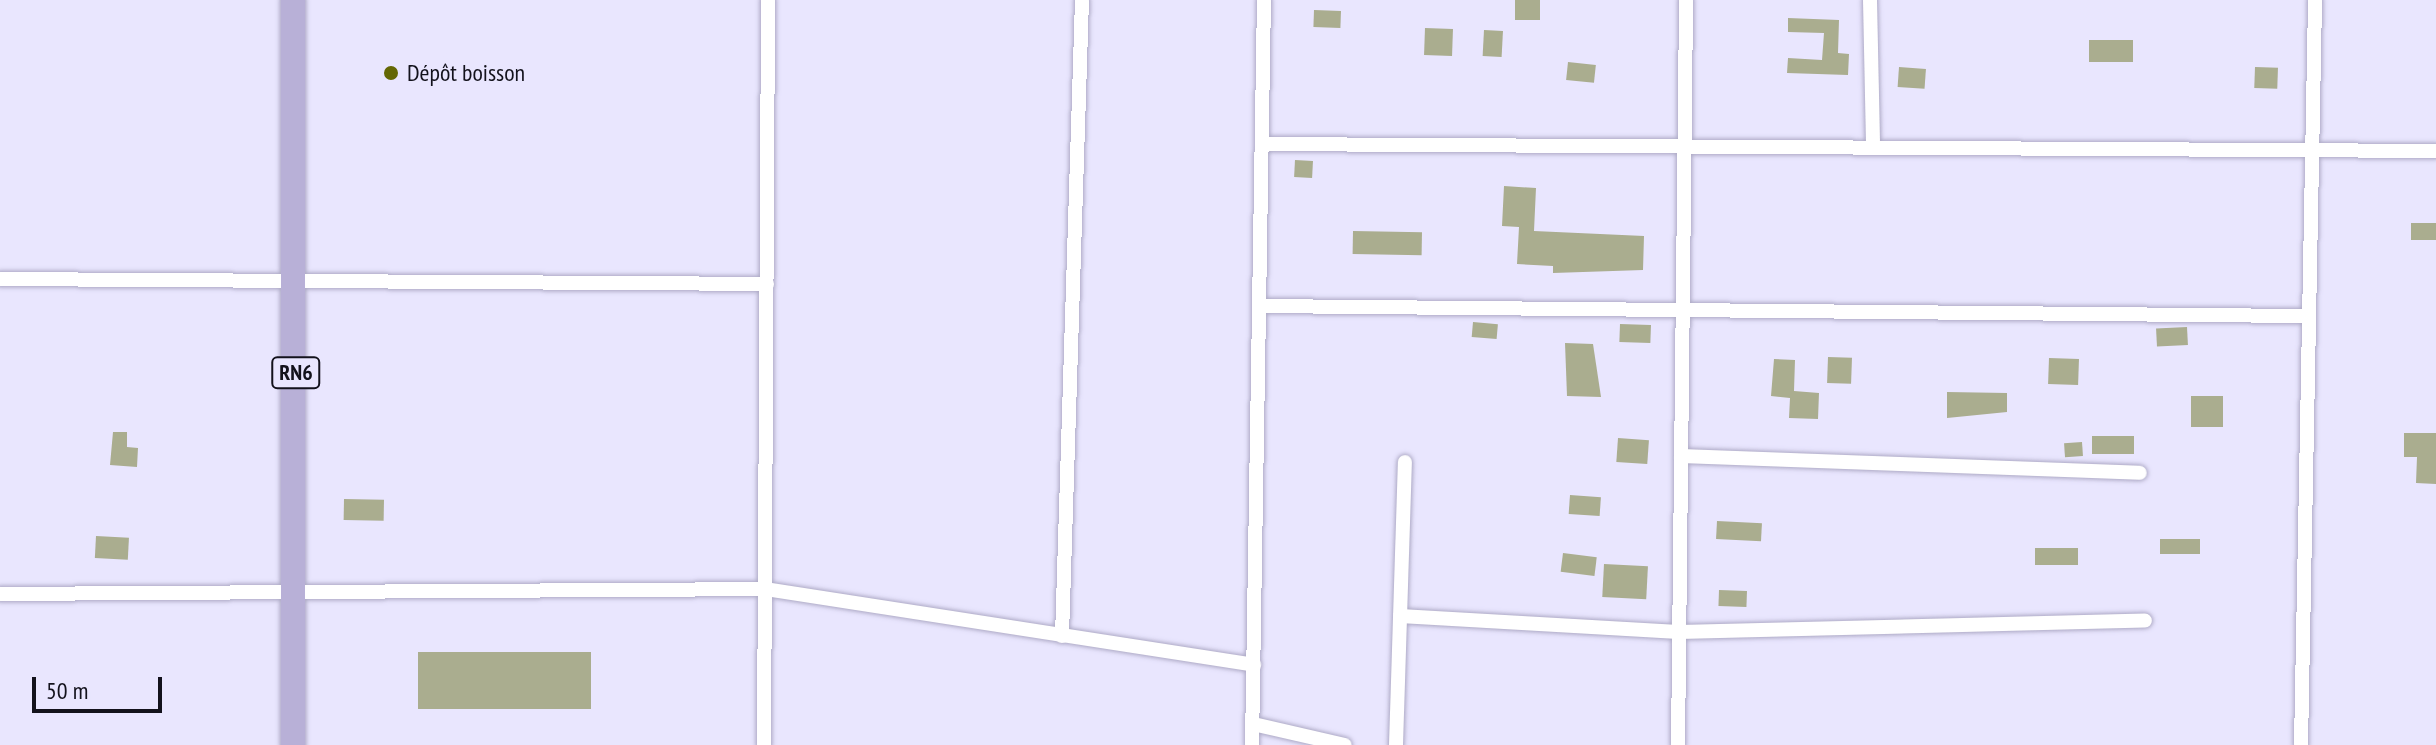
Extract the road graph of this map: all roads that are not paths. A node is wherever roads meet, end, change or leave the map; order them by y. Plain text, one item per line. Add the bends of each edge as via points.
1 (293, 0) edge
2 (768, 0) edge
3 (1082, 0) edge
4 (1264, 0) edge
5 (1686, 0) edge
6 (1870, 0) edge
7 (2315, 0) edge
8 (1262, 144) junction
9 (1684, 147) junction
10 (1873, 148) junction
11 (2312, 151) junction
12 (2436, 151) edge
13 (0, 279) edge
14 (297, 284) junction
15 (767, 284) junction
16 (1260, 306) junction
17 (1683, 310) junction
18 (2309, 316) junction
19 (1681, 456) junction
20 (1405, 462) dead end
21 (2140, 473) dead end
22 (765, 589) junction
23 (296, 593) junction
24 (0, 594) edge
25 (1400, 616) junction
26 (2145, 621) dead end
27 (1679, 632) junction
28 (1062, 636) junction
29 (1254, 665) junction
30 (1253, 724) junction
31 (293, 745) edge
32 (764, 745) edge
33 (1252, 745) edge
34 (1345, 745) edge
35 (1396, 745) edge
36 (1678, 745) edge
37 (2301, 745) edge

1 - 14 main road, RN6
2 - 15 street
3 - 28 street
4 - 8 street
5 - 9 street
6 - 10 street
7 - 11 street
8 - 9 street
8 - 16 street
9 - 10 street
9 - 17 street
10 - 11 street
11 - 12 street
11 - 18 street
13 - 14 street
14 - 15 street
14 - 23 main road, RN6
15 - 22 street
16 - 17 street
16 - 29 street
17 - 18 street
17 - 19 street
18 - 37 street
19 - 21 street
19 - 27 street
20 - 25 street
22 - 23 street
22 - 28 street
22 - 32 street
23 - 24 street
23 - 31 main road, RN6
25 - 27 street
25 - 35 street
26 - 27 street
27 - 36 street
28 - 29 street
29 - 30 street
30 - 33 street
30 - 34 street

